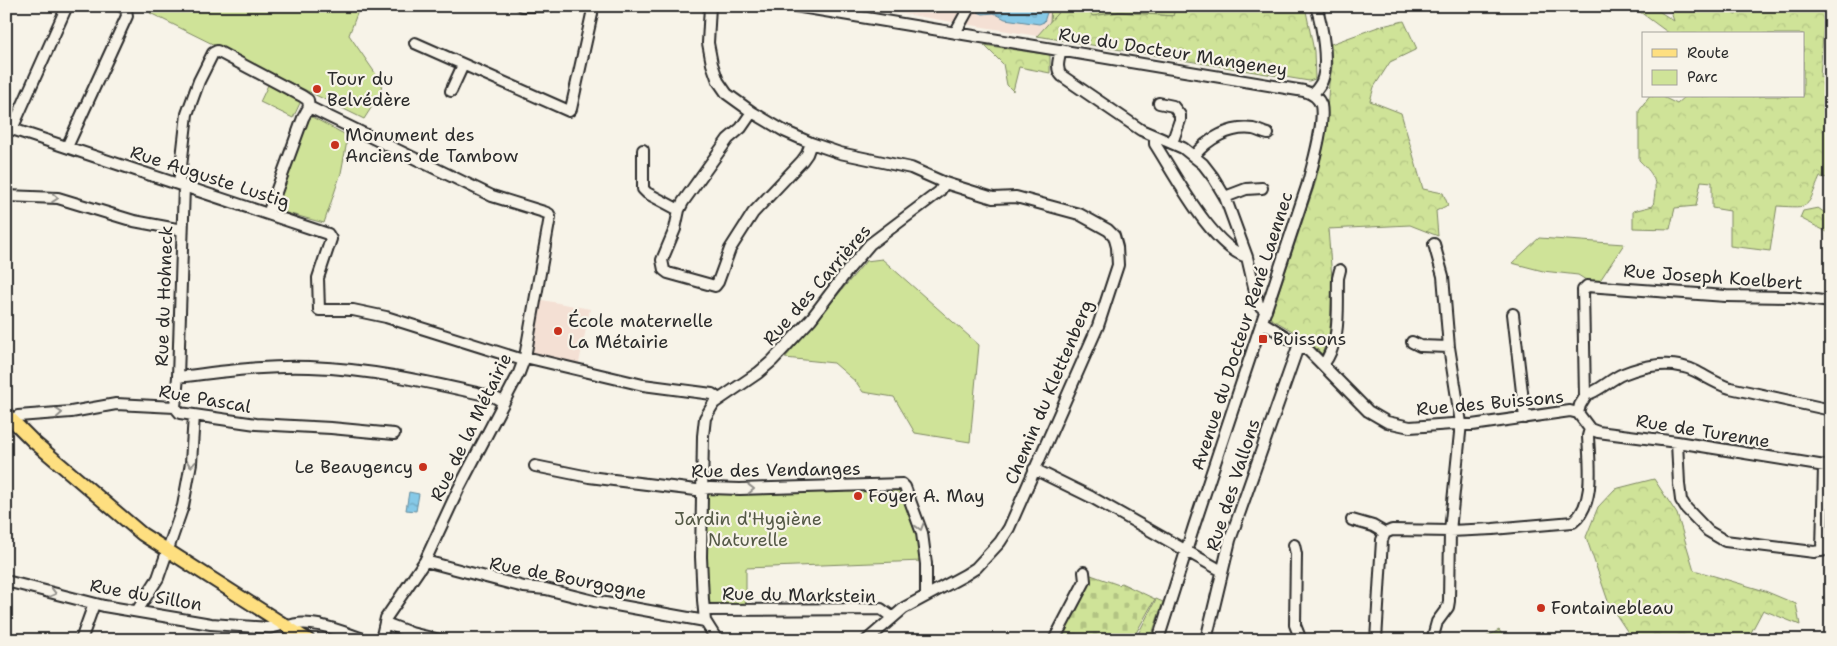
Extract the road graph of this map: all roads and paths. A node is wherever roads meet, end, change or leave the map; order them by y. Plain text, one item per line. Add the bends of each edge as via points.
1 (67, 6) edge
2 (522, 6) edge
3 (549, 6) edge
4 (592, 6) edge
5 (710, 6) edge
6 (795, 6) edge
7 (970, 6) edge
8 (1316, 6) edge
9 (124, 7) edge
10 (955, 33) junction
11 (415, 43) dead end
12 (1061, 50) junction
13 (463, 65) junction
14 (451, 92) dead end
15 (1313, 94) junction
16 (1159, 103) dead end
17 (310, 107) junction
18 (752, 112) junction
19 (9, 128) edge
20 (1268, 134) dead end
21 (1155, 137) junction
22 (811, 143) junction
23 (1172, 143) junction
24 (67, 147) junction
25 (642, 150) dead end
26 (1194, 156) junction
27 (945, 183) junction
28 (182, 185) junction
29 (1262, 188) dead end
30 (6, 196) edge
31 (1225, 197) junction
32 (679, 210) junction
33 (268, 214) junction
34 (182, 230) junction
35 (1434, 244) dead end
36 (1247, 257) junction
37 (1340, 270) dead end
38 (1831, 302) edge
39 (1266, 311) junction
40 (1513, 314) dead end
41 (1262, 322) junction
42 (1412, 342) dead end
43 (1299, 344) junction
44 (1449, 347) junction
45 (524, 359) junction
46 (1323, 365) junction
47 (178, 377) junction
48 (1586, 395) junction
49 (719, 400) junction
50 (503, 402) junction
51 (175, 408) junction
52 (1831, 410) edge
53 (1578, 413) junction
54 (194, 415) junction
55 (9, 417) edge
56 (1525, 418) junction
57 (1461, 424) junction
58 (1590, 429) junction
59 (394, 434) dead end
60 (1677, 442) junction
61 (535, 466) dead end
62 (1827, 467) edge
63 (1034, 470) junction
64 (702, 488) junction
65 (1352, 520) dead end
66 (1450, 531) junction
67 (1385, 533) junction
68 (1294, 545) dead end
69 (167, 550) junction
70 (1187, 550) junction
71 (1826, 550) edge
72 (426, 561) junction
73 (1222, 571) junction
74 (1084, 572) dead end
75 (6, 581) edge
76 (926, 596) junction
77 (94, 604) junction
78 (137, 612) junction
79 (705, 615) junction
80 (892, 617) junction
81 (385, 622) junction
82 (284, 624) junction
83 (81, 640) edge
84 (308, 640) edge
85 (366, 640) edge
86 (381, 640) edge
87 (440, 640) edge
88 (718, 640) edge
89 (867, 640) edge
90 (1054, 640) edge
91 (1158, 640) edge
92 (1206, 640) edge
93 (1301, 640) edge
94 (1376, 640) edge
95 (1432, 640) edge

1 - 19 street
2 - 3 street
4 - 13 street via 569,111
5 - 18 street, Chemin du Klettenberg via 708,42 715,72 727,94
6 - 10 street, Rue du Docteur Mangeney
7 - 10 street
8 - 15 street via 1322,27 1324,71 1322,81
9 - 24 street via 127,16
10 - 12 street, Rue du Docteur Mangeney
11 - 13 street
12 - 15 street, Rue du Docteur Mangeney
12 - 21 street via 1058,72 1062,76
13 - 14 street
15 - 39 street, Avenue du Docteur René Laennec via 1321,105 1315,157
16 - 23 street via 1173,106 1180,115
17 - 28 street, Rue du Hohneck via 302,96 217,52 213,53 186,114
17 - 33 street
17 - 45 street, Rue de la Métairie via 492,196 549,214 550,226
18 - 22 street, Chemin du Klettenberg
18 - 32 street
19 - 24 street, Rue Auguste Lustig
20 - 26 street via 1253,129 1229,132 1212,139
21 - 23 street
21 - 36 street via 1155,144 1210,230 1238,255
22 - 27 street, Chemin du Klettenberg via 840,153 911,168
22 - 32 street via 806,156 753,213 730,249 715,286 673,276 664,270 662,260
23 - 26 street
24 - 28 street, Rue Auguste Lustig
25 - 32 street via 643,189
26 - 31 street
27 - 49 street, Rue des Carrières via 939,192 870,244 811,319 772,361
27 - 63 street, Chemin du Klettenberg via 993,198 1016,197 1079,214 1108,230 1118,247 1118,265 1098,326
28 - 33 street, Rue Auguste Lustig
28 - 34 street, Rue du Hohneck
29 - 31 street via 1246,189
30 -> 34 street via 58,198 134,221
31 - 36 street
33 - 45 street, Rue Auguste Lustig via 330,236 318,278 320,310 353,310 386,317
34 - 47 street, Rue du Hohneck
35 - 44 street via 1443,276
36 - 39 street via 1258,304
37 - 46 street via 1337,335
38 - 48 street, Rue Joseph Koelbert via 1587,286 1583,290
39 - 41 street, Avenue du Docteur René Laennec
40 - 56 street
41 - 43 street, Rue des Buissons
41 - 70 street, Avenue du Docteur René Laennec
42 - 44 street via 1420,346
43 - 46 street, Rue des Buissons
43 - 73 street, Rue des Vallons
44 - 57 street
45 - 49 street via 643,385 712,394
45 - 50 street, Rue de la Métairie
46 - 57 street, Rue des Buissons via 1368,411 1387,422 1410,427
47 - 50 street via 255,368 310,366 409,378
47 - 51 street, Rue du Hohneck
48 - 52 street, Rue des Buissons via 1626,373 1672,365 1694,370 1720,386
48 - 53 street
49 - 64 street, Rue des Carrières via 705,418
50 - 72 street, Rue de la Métairie
51 - 54 street, Rue Pascal via 180,413
55 -> 51 street, Rue Pascal via 71,412 116,404
53 - 56 street, Rue des Buissons via 1570,411
53 - 58 street
54 - 59 street, Rue Pascal via 256,424
54 -> 69 street via 190,476
55 - 69 main road via 142,534
56 - 57 street, Rue des Buissons
57 - 66 street
58 - 60 street, Rue de Turenne
58 - 66 street via 1590,493 1579,518 1573,522
60 - 62 street, Rue de Turenne
60 - 71 street via 1681,500 1708,531 1725,541 1814,552
61 - 64 street, Rue des Vendanges via 589,477 696,490
62 - 71 street
63 - 70 street via 1091,496
63 - 76 street, Chemin du Klettenberg via 1000,542 976,568
64 -> 76 street, Rue des Vendanges via 902,484 922,533
64 - 79 street, Rue des Carrières via 701,557
65 - 67 street
66 - 67 street via 1392,530
66 - 95 street via 1449,601 1437,622
67 - 94 street
68 - 93 street via 1296,625
69 - 78 street via 158,578
69 - 82 main road
70 - 73 street
70 - 91 street, Avenue du Docteur René Laennec
72 - 79 street, Rue de Bourgogne via 524,587 594,601
72 - 81 street, Rue de la Métairie
73 - 92 street, Rue des Vallons
74 - 90 street via 1085,581
75 -> 77 street, Rue du Sillon
76 - 80 street, Chemin du Klettenberg
77 - 78 street, Rue du Sillon
77 - 83 street
78 - 82 street, Rue du Sillon via 211,624 270,628
79 - 80 street, Rue du Markstein via 880,609
79 - 88 street
80 - 89 street, Chemin du Klettenberg
81 - 86 street, Rue de la Métairie
81 - 87 street
82 - 84 main road
82 - 85 street, Rue du Sillon via 318,625

